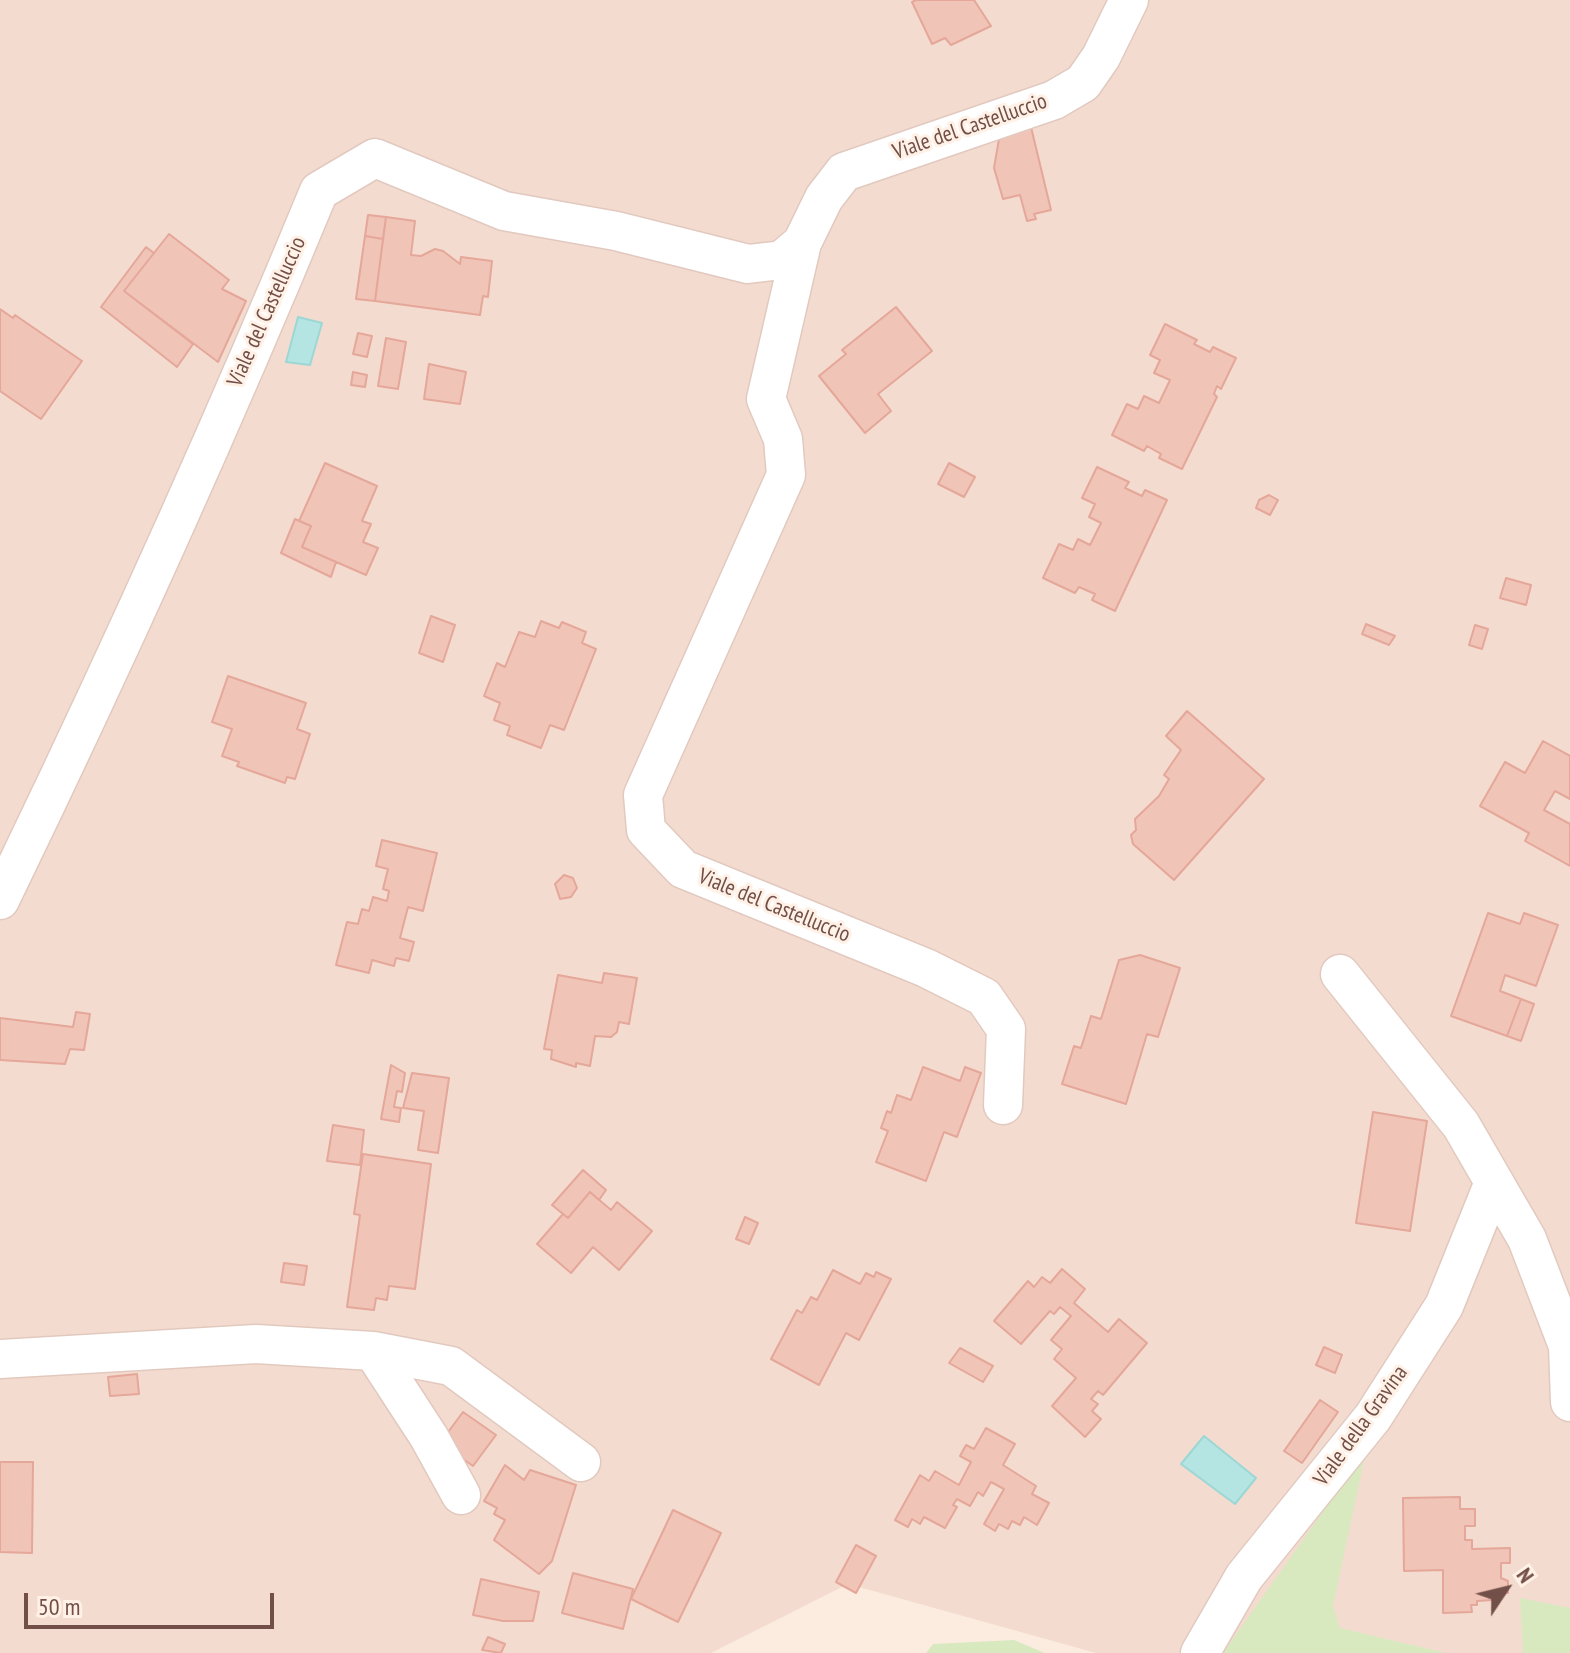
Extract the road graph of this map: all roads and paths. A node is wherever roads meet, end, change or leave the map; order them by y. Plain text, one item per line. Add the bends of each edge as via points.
1 (1129, 0) edge
2 (802, 243) junction
3 (0, 900) edge
4 (1340, 974) dead end
5 (1003, 1105) dead end
6 (1494, 1182) junction
7 (373, 1351) junction
8 (0, 1359) edge
9 (1570, 1402) edge
10 (581, 1462) dead end
11 (461, 1495) dead end
12 (1200, 1653) edge

1 - 2 street, Viale del Castelluccio via 1083,83 1054,100 844,172
2 - 3 street, Viale del Castelluccio via 782,260 748,264 616,231 504,211 375,158 319,191 109,672
2 - 5 street, Viale del Castelluccio via 766,399 783,439 786,475 643,795 646,830 683,869 984,997 1006,1029
4 - 6 street via 1461,1125
6 - 9 street via 1527,1239 1568,1346
6 - 12 street, Viale della Gravina via 1444,1306 1373,1417 1244,1577
7 - 8 street via 256,1344
7 - 10 street via 451,1366
7 - 11 street

